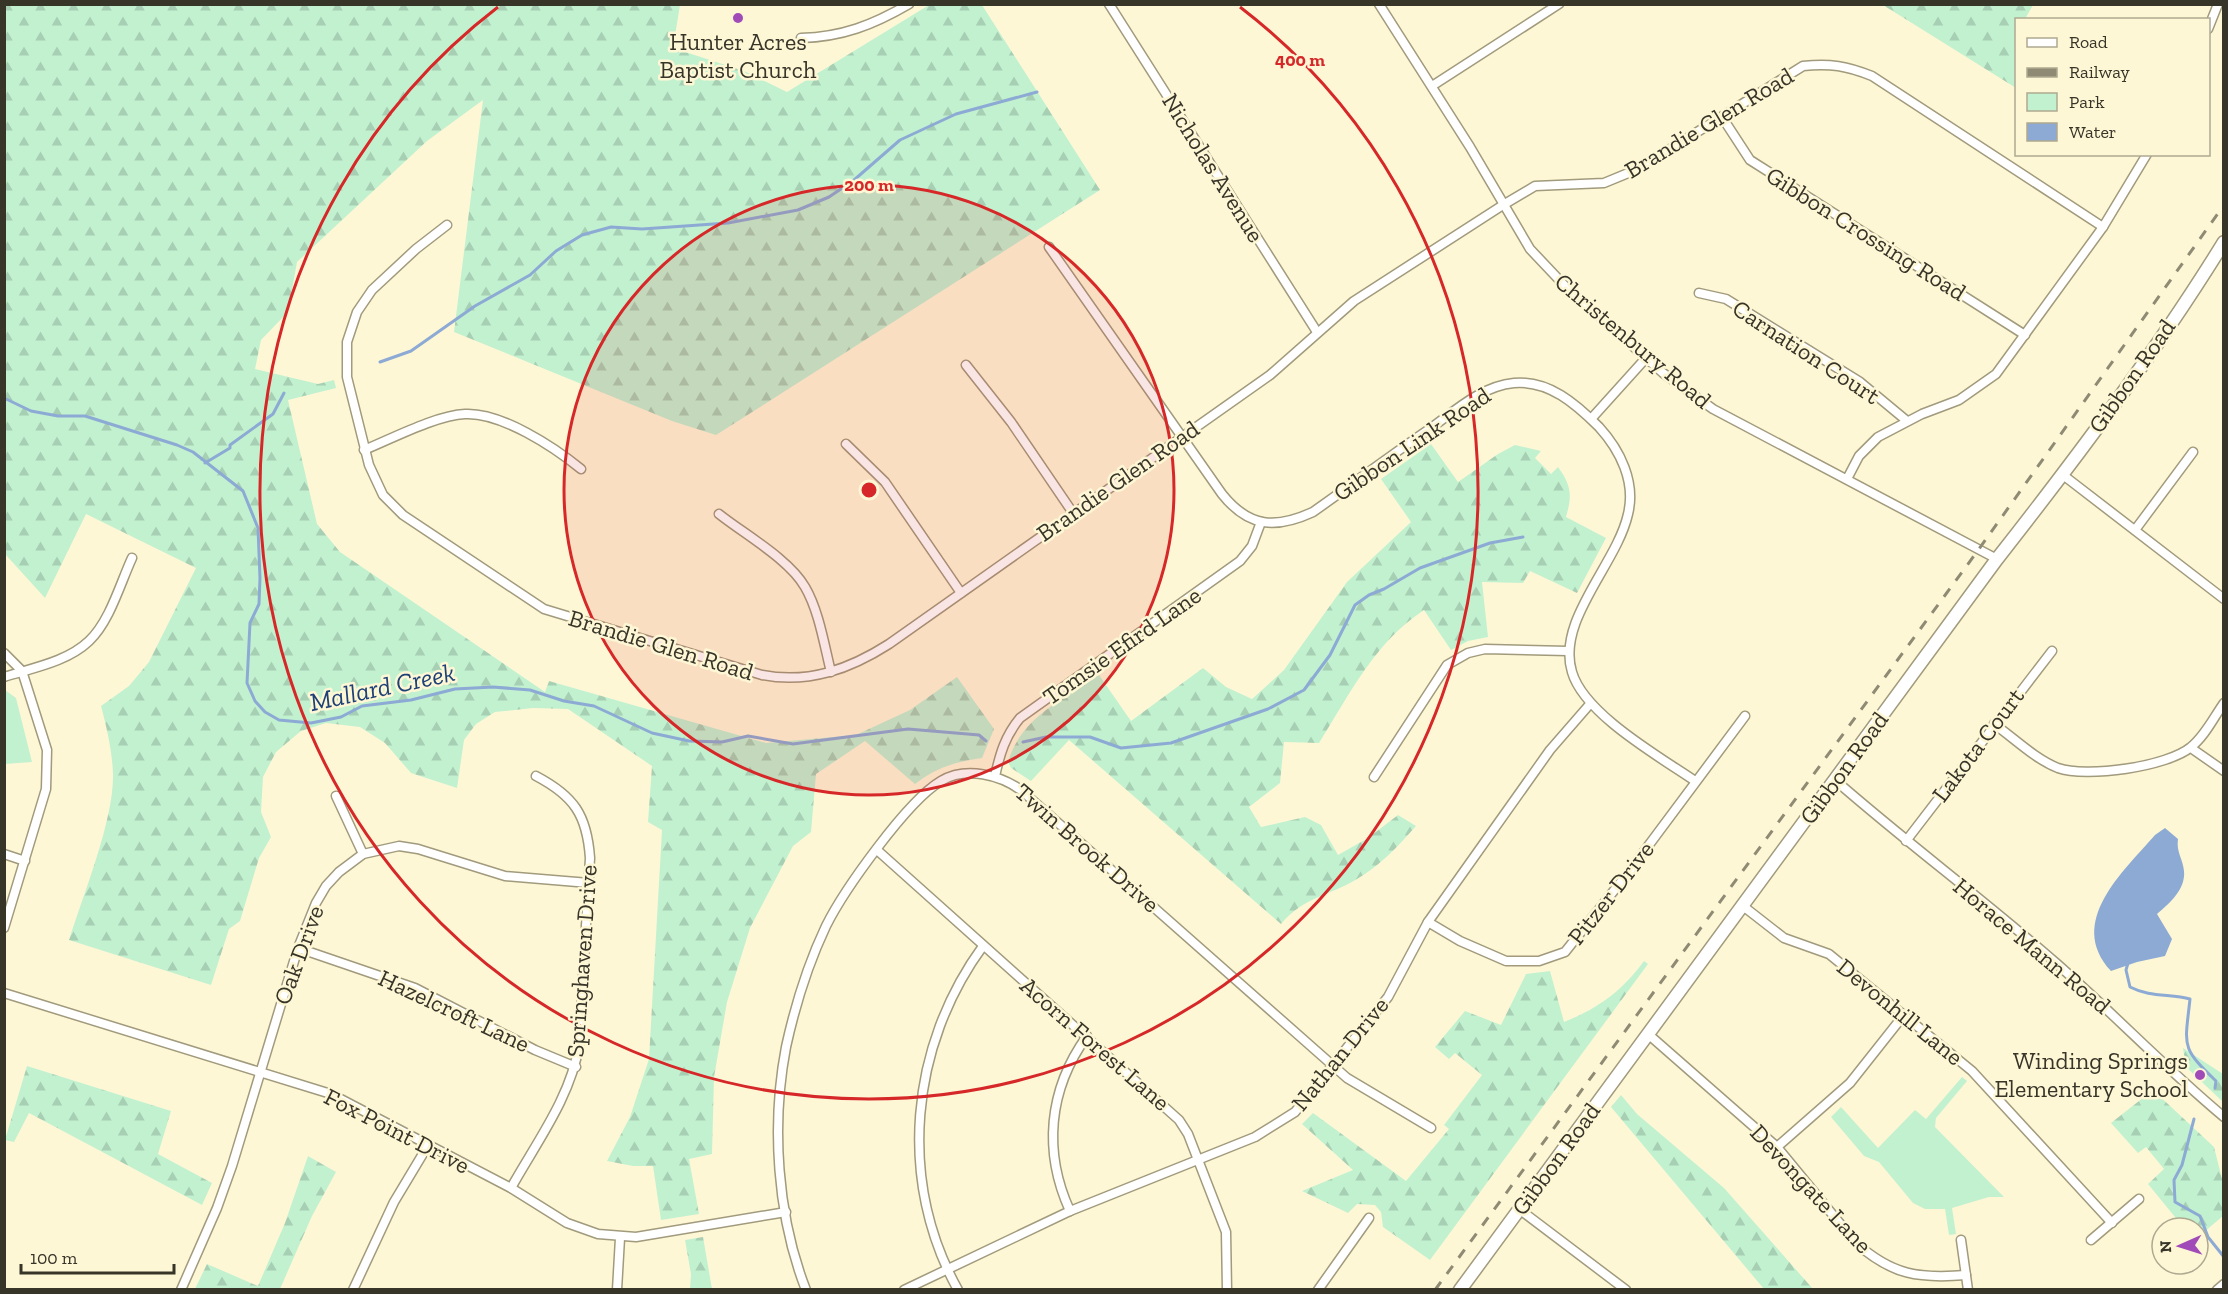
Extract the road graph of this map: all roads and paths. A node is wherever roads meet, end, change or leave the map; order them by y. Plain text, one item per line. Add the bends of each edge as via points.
1 (909, 4) edge
2 (1109, 4) edge
3 (1379, 4) edge
4 (1559, 4) edge
5 (2218, 4) edge
6 (2210, 24) edge
7 (801, 38) dead end
8 (1432, 86) junction
9 (1722, 117) junction
10 (2146, 156) edge
11 (1503, 205) junction
12 (447, 225) dead end
13 (2103, 226) junction
14 (2223, 242) edge
15 (1050, 247) dead end
16 (1699, 292) dead end
17 (1317, 332) junction
18 (2025, 335) junction
19 (1646, 358) junction
20 (966, 365) dead end
21 (1591, 419) junction
22 (1907, 421) junction
23 (1181, 436) junction
24 (846, 444) dead end
25 (364, 450) junction
26 (2193, 452) dead end
27 (581, 469) dead end
28 (2063, 475) junction
29 (1847, 479) junction
30 (1073, 513) junction
31 (719, 514) dead end
32 (1261, 522) junction
33 (2135, 530) junction
34 (132, 558) dead end
35 (1997, 559) junction
36 (961, 593) junction
37 (2223, 599) edge
38 (1568, 651) junction
39 (2052, 651) dead end
40 (4, 653) edge
41 (22, 671) junction
42 (831, 672) junction
43 (4, 677) edge
44 (2223, 703) edge
45 (1590, 704) junction
46 (1744, 716) dead end
47 (1994, 724) junction
48 (2191, 748) junction
49 (2223, 771) edge
50 (536, 776) dead end
51 (995, 776) junction
52 (1374, 777) dead end
53 (1835, 780) junction
54 (1695, 781) junction
55 (336, 796) dead end
56 (1906, 841) junction
57 (877, 850) junction
58 (4, 854) edge
59 (363, 854) junction
60 (25, 861) junction
61 (589, 883) junction
62 (1743, 906) junction
63 (1428, 922) junction
64 (4, 928) edge
65 (983, 946) junction
66 (298, 948) junction
67 (4, 993) edge
68 (1903, 1016) junction
69 (1648, 1034) junction
70 (1087, 1036) junction
71 (1333, 1065) junction
72 (576, 1067) junction
73 (261, 1071) junction
74 (2223, 1116) edge
75 (1431, 1128) dead end
76 (427, 1146) junction
77 (1777, 1147) junction
78 (1198, 1161) junction
79 (511, 1188) junction
80 (2139, 1199) dead end
81 (1519, 1209) junction
82 (1070, 1211) junction
83 (786, 1212) junction
84 (1369, 1218) dead end
85 (2112, 1223) junction
86 (620, 1238) junction
87 (1961, 1240) dead end
88 (2091, 1240) dead end
89 (948, 1270) junction
90 (1966, 1275) junction
91 (2223, 1284) edge
92 (1226, 1289) edge
93 (181, 1290) edge
94 (353, 1290) edge
95 (617, 1290) edge
96 (806, 1290) edge
97 (904, 1290) edge
98 (958, 1290) edge
99 (1318, 1290) edge
100 (1460, 1290) edge
101 (1626, 1290) edge
102 (1968, 1290) edge
103 (2217, 1290) edge

1 - 7 street via 852,32
2 - 17 street, Nicholas Avenue
3 - 8 street, Christenbury Road
4 - 8 street
5 - 6 street
8 - 11 street, Christenbury Road
9 - 11 street, Brandie Glen Road via 1638,168 1604,183 1535,186
9 - 13 street, Brandie Glen Road via 1803,66 1847,66 1872,76
9 - 18 street, Gibbon Crossing Road via 1750,160
10 - 13 street
11 - 17 street, Brandie Glen Road via 1354,301
11 - 19 street, Christenbury Road via 1544,265
12 - 25 street, Brandie Glen Road via 372,290 351,326 347,377
13 - 18 street
14 - 28 main road, Gibbon Road
15 - 23 street
16 - 22 street, Carnation Court via 1726,299 1860,382
17 - 23 street, Brandie Glen Road via 1270,375
18 - 22 street via 1996,374 1979,388
19 - 21 street
19 - 29 street, Christenbury Road via 1713,409
20 - 30 street via 1011,422
21 - 32 street, Gibbon Link Road via 1557,392 1539,386 1504,385 1480,393 1313,512 1285,522
21 - 38 street, Gibbon Link Road via 1616,448 1623,464 1629,487 1629,512 1621,537 1574,626
22 - 29 street via 1869,444
23 - 30 street, Brandie Glen Road
23 - 32 street via 1232,506
24 - 36 street via 885,482
25 - 27 street via 451,416 474,414 533,436
25 - 42 street, Brandie Glen Road via 376,482 392,505 544,609 762,675 792,679
26 - 33 street
28 - 33 street
28 - 35 main road, Gibbon Road
29 - 35 street, Christenbury Road
30 - 36 street, Brandie Glen Road
31 - 42 street via 785,565 805,586
32 - 51 street, Tomsie Efird Lane via 1252,546 1240,561 1020,718 1002,747
33 - 37 street
34 - 41 street via 89,641 65,657
35 - 53 main road, Gibbon Road
36 - 42 street, Brandie Glen Road via 862,661
38 - 45 street, Gibbon Link Road via 1575,681
38 - 52 street via 1485,649 1447,665
39 - 47 street, Lakota Court
40 - 41 street
41 - 43 street
41 - 60 street via 46,750 46,789
44 - 48 street
45 - 54 street, Gibbon Link Road
45 - 63 street, Nathan Drive via 1543,760
46 - 54 street, Pitzer Drive
47 - 48 street via 2047,763 2067,771 2152,764
47 - 56 street, Lakota Court
48 - 49 street
50 - 61 street, Springhaven Drive via 561,790 584,821 590,858
51 - 57 street, Twin Brook Drive via 964,774 941,781 913,806
51 - 71 street, Twin Brook Drive via 1007,779 1022,791
53 - 56 street, Horace Mann Road
53 - 62 main road, Gibbon Road
54 - 63 street, Pitzer Drive via 1565,952 1539,961 1506,961
55 - 59 street
56 - 74 street, Horace Mann Road via 2053,960
57 - 65 street, Acorn Forest Lane
57 - 83 street, Twin Brook Drive via 826,927 797,1003 786,1048 779,1114
58 - 60 street
59 - 61 street, Oak Drive via 399,846 505,876
59 - 66 street, Oak Drive via 326,886
60 - 64 street
61 - 72 street, Springhaven Drive
62 - 68 street, Devonhill Lane via 1784,938 1829,954
62 - 69 main road, Gibbon Road
63 - 71 street, Nathan Drive via 1388,997
65 - 70 street, Acorn Forest Lane
65 - 89 street via 945,1009 927,1061 919,1109 919,1157 925,1197
66 - 72 street, Hazelcroft Lane via 415,988
66 - 73 street, Oak Drive
67 - 73 street, Fox Point Drive
68 - 77 street via 1850,1083
68 - 85 street, Devonhill Lane via 1987,1084
69 - 77 street, Devongate Lane
69 - 81 main road, Gibbon Road
70 - 78 street, Acorn Forest Lane via 1179,1120
70 - 82 street via 1066,1069 1052,1128 1054,1167
71 - 75 street, Twin Brook Drive via 1347,1078
71 - 78 street, Nathan Drive via 1295,1112 1278,1125
72 - 79 street, Springhaven Drive
73 - 76 street, Fox Point Drive via 331,1094
73 - 93 street, Oak Drive via 217,1208
76 - 79 street, Fox Point Drive
76 - 94 street via 394,1202
77 - 90 street, Devongate Lane via 1856,1243 1880,1262 1915,1276
78 - 82 street, Nathan Drive
78 - 92 street, Acorn Forest Lane via 1226,1232
79 - 86 street, Fox Point Drive via 567,1222
80 - 85 street
81 - 100 main road, Gibbon Road
81 - 101 street
82 - 89 street, Nathan Drive
83 - 86 street, Fox Point Drive via 685,1231
83 - 96 street, Twin Brook Drive
84 - 99 street
85 - 88 street
86 - 95 street
87 - 90 street
89 - 97 street, Nathan Drive
89 - 98 street
90 - 102 street
91 - 103 street

